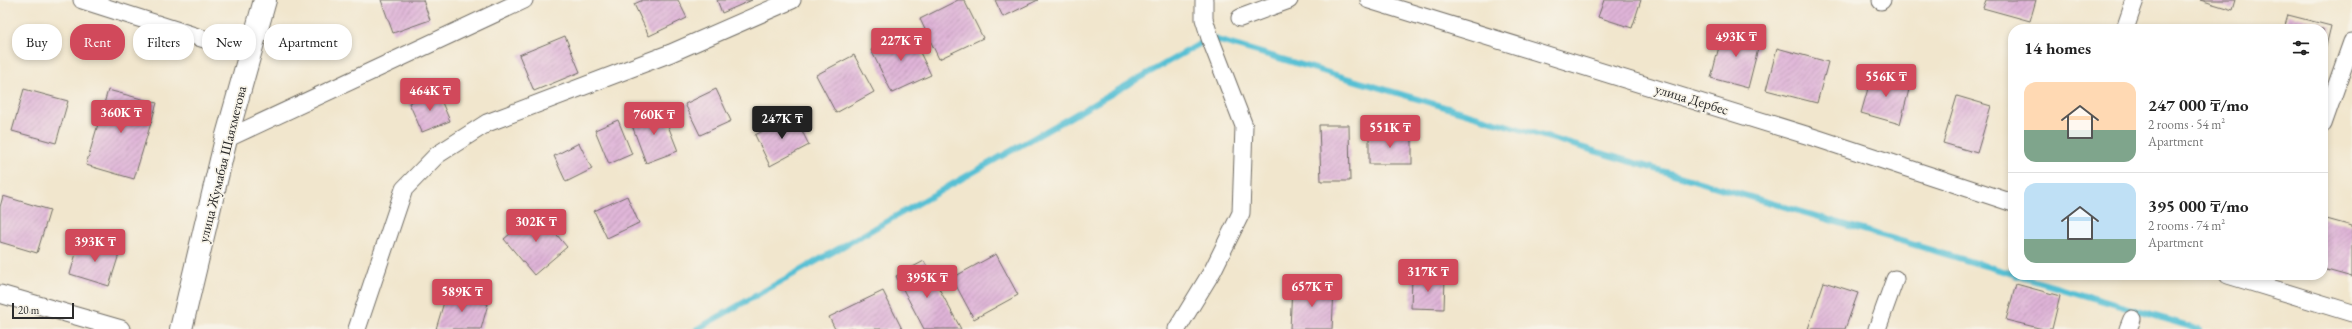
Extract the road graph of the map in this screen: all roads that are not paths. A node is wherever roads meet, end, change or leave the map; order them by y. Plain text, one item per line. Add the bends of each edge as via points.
1 (82, 0) edge
2 (265, 0) edge
3 (524, 0) edge
4 (792, 0) edge
5 (1204, 0) edge
6 (1289, 0) edge
7 (1369, 0) edge
8 (2135, 0) edge
9 (1240, 18) dead end
10 (2127, 24) edge
11 (256, 35) edge
12 (202, 38) edge
13 (2352, 42) edge
14 (249, 60) edge
15 (2328, 110) edge
16 (226, 139) junction
17 (2008, 201) edge
18 (1895, 279) dead end
19 (2268, 281) edge
20 (0, 294) edge
21 (2352, 313) edge
22 (121, 329) edge
23 (181, 329) edge
24 (357, 329) edge
25 (1177, 329) edge
26 (1877, 329) edge

1 - 12 street
2 - 11 street, улица Жумабая Шаяхметова
3 - 16 street
4 - 24 street via 671,53 487,123 438,154 404,189
5 - 25 street via 1204,19 1244,126 1241,214 1214,270
6 - 9 street
7 - 17 street, улица Дербес via 1818,139
8 - 10 street
13 - 15 street
14 - 16 street, улица Жумабая Шаяхметова
16 - 23 street, улица Жумабая Шаяхметова
18 - 26 street
19 - 21 street
20 - 22 street

